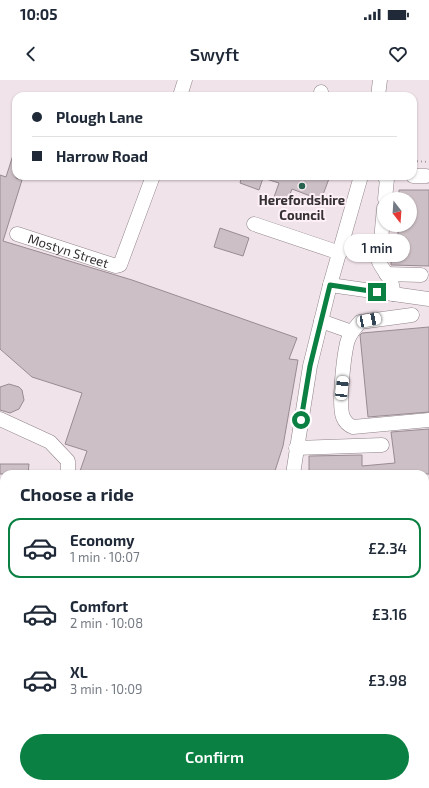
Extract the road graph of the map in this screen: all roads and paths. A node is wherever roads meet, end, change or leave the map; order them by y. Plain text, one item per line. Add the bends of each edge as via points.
1 (185, 80) edge
2 (380, 80) edge
3 (181, 92) edge
4 (378, 92) edge
5 (417, 161) edge
6 (429, 162) edge
7 (152, 180) edge
8 (361, 180) edge
9 (387, 180) edge
10 (386, 192) edge
11 (254, 224) dead end
12 (381, 232) edge
13 (17, 234) dead end
14 (340, 253) junction
15 (386, 274) junction
16 (421, 275) dead end
17 (330, 285) junction
18 (393, 294) junction
19 (429, 299) edge
20 (412, 315) dead end
21 (321, 321) junction
22 (352, 332) junction
23 (0, 419) edge
24 (429, 420) edge
25 (382, 445) dead end
26 (296, 448) junction
27 (68, 470) edge
28 (293, 470) edge

1 - 3 street
2 - 4 street
5 - 6 path
7 - 13 street, Mostyn Street via 120,265 116,266
8 - 14 street
9 - 10 street
11 - 14 street
12 - 15 street via 378,255
14 - 17 street
15 - 16 street
15 - 18 street via 391,280
17 - 18 street
17 - 21 street
18 - 19 street
20 - 22 street via 360,322
21 - 22 street
21 - 26 street via 310,366
22 - 24 street via 347,343 340,403 342,416 347,424 354,427
23 - 27 street via 50,442 68,461
25 - 26 street
26 - 28 street

